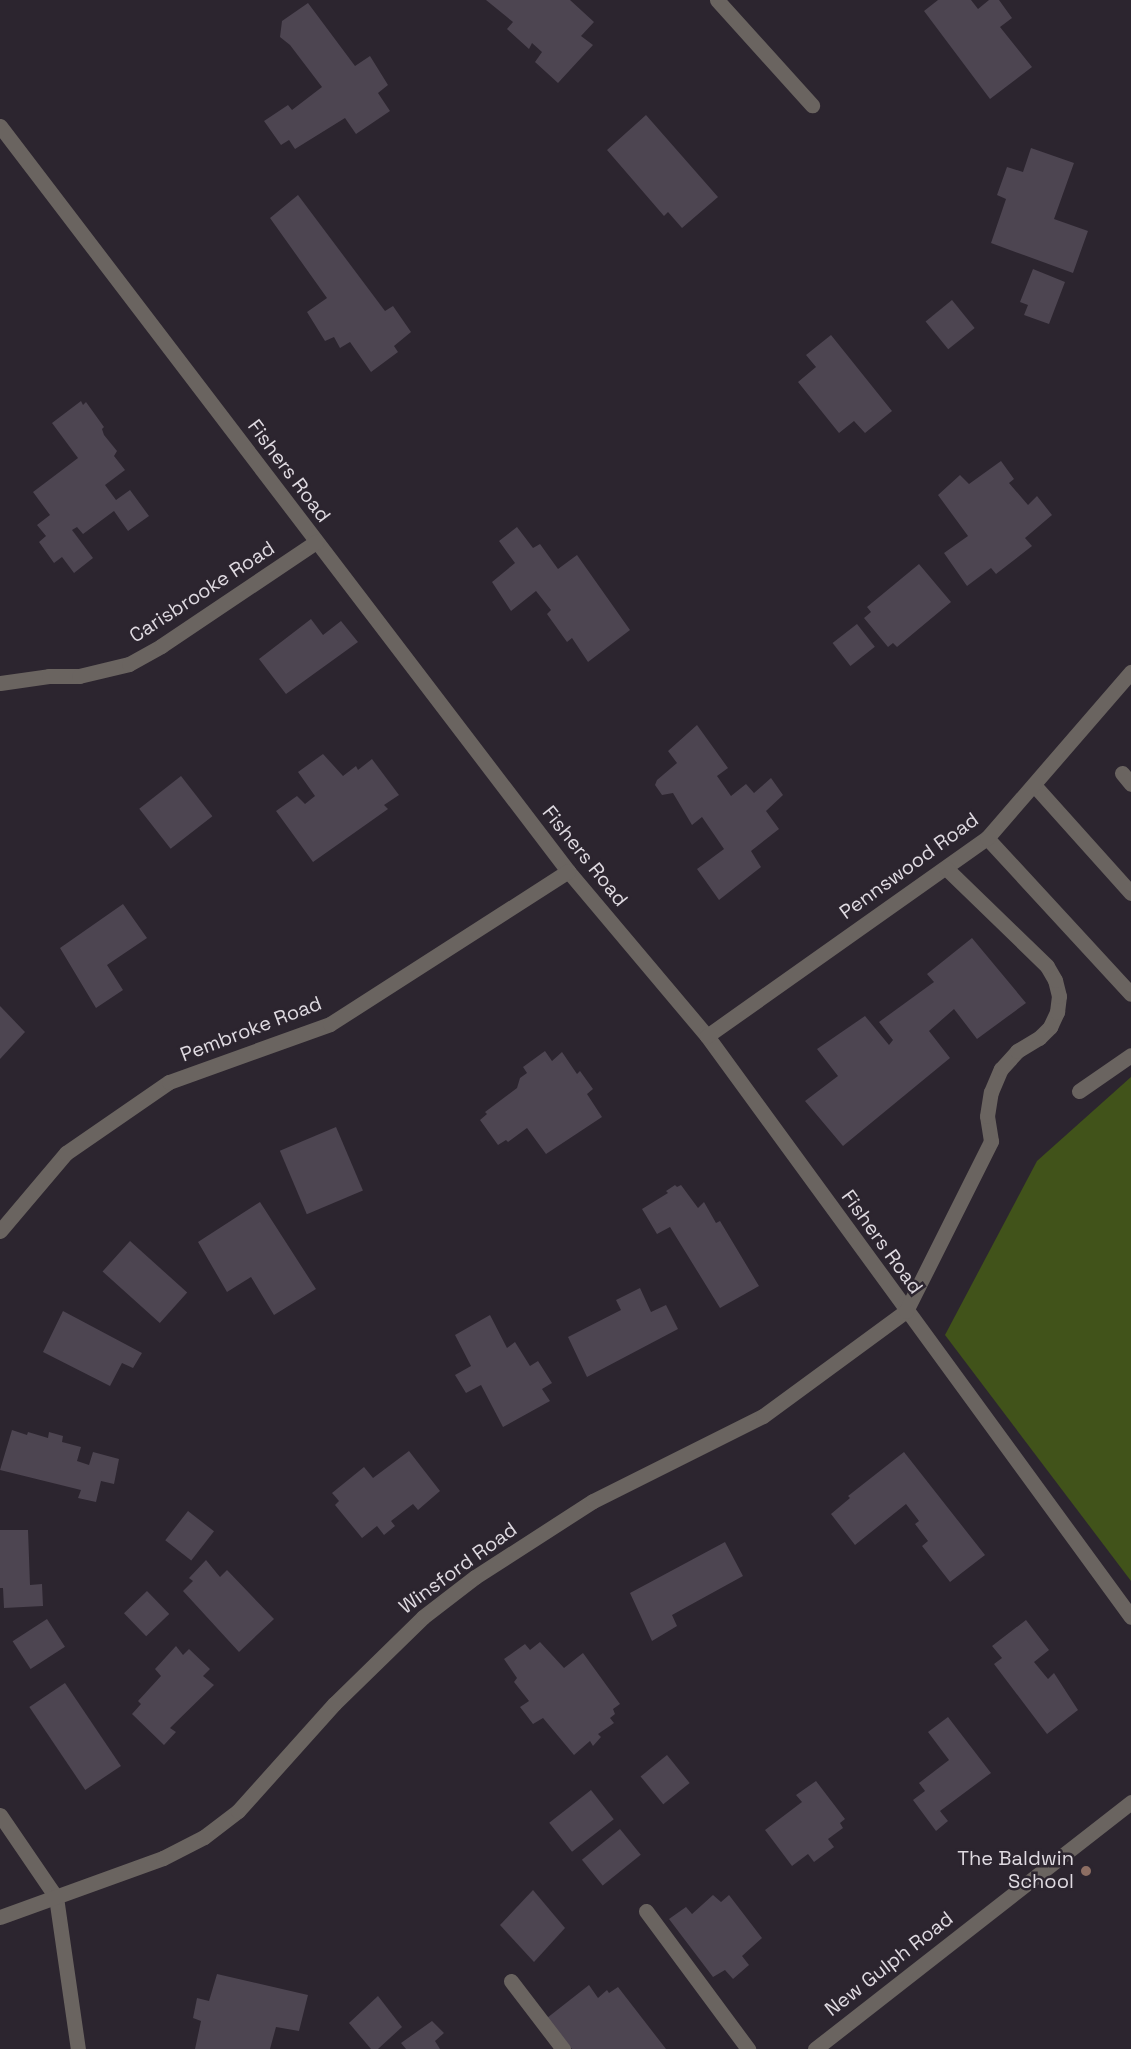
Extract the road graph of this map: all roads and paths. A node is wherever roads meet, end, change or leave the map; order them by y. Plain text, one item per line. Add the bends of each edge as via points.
1 (717, 0) edge
2 (812, 105) dead end
3 (0, 126) edge
4 (316, 542) junction
5 (1131, 672) edge
6 (0, 683) edge
7 (1034, 785) junction
8 (987, 838) junction
9 (946, 868) junction
10 (568, 871) junction
11 (1131, 893) edge
12 (1131, 994) edge
13 (707, 1036) junction
14 (1131, 1055) edge
15 (1079, 1091) dead end
16 (0, 1231) edge
17 (906, 1311) junction
18 (1131, 1617) edge
19 (1131, 1802) edge
20 (0, 1815) edge
21 (56, 1897) junction
22 (646, 1911) dead end
23 (0, 1917) edge
24 (511, 1981) dead end
25 (78, 2049) edge
26 (563, 2049) edge
27 (748, 2049) edge
28 (815, 2049) edge

1 - 2 street
3 - 4 street, Fishers Road
4 - 6 street, Carisbrooke Road via 129,664 79,676
4 - 10 street, Fishers Road
5 - 7 street, Pennswood Road
7 - 8 street, Pennswood Road
7 - 11 street
8 - 9 street, Pennswood Road
8 - 12 street
9 - 13 street, Pennswood Road
9 - 17 street via 1047,966 1059,996 1050,1027 1017,1051 1001,1070 991,1092 987,1116 991,1141
10 - 13 street, Fishers Road
10 - 16 street, Pembroke Road via 330,1024 169,1082 66,1153
13 - 17 street, Fishers Road
14 - 15 street
17 - 18 street, Fishers Road
17 - 21 street, Winsford Road via 763,1416 593,1501 466,1583 375,1662 238,1811 204,1837 163,1858
19 - 28 street, New Gulph Road
20 - 21 street
21 - 23 street, Winsford Road
21 - 25 street
22 - 27 street
24 - 26 street

